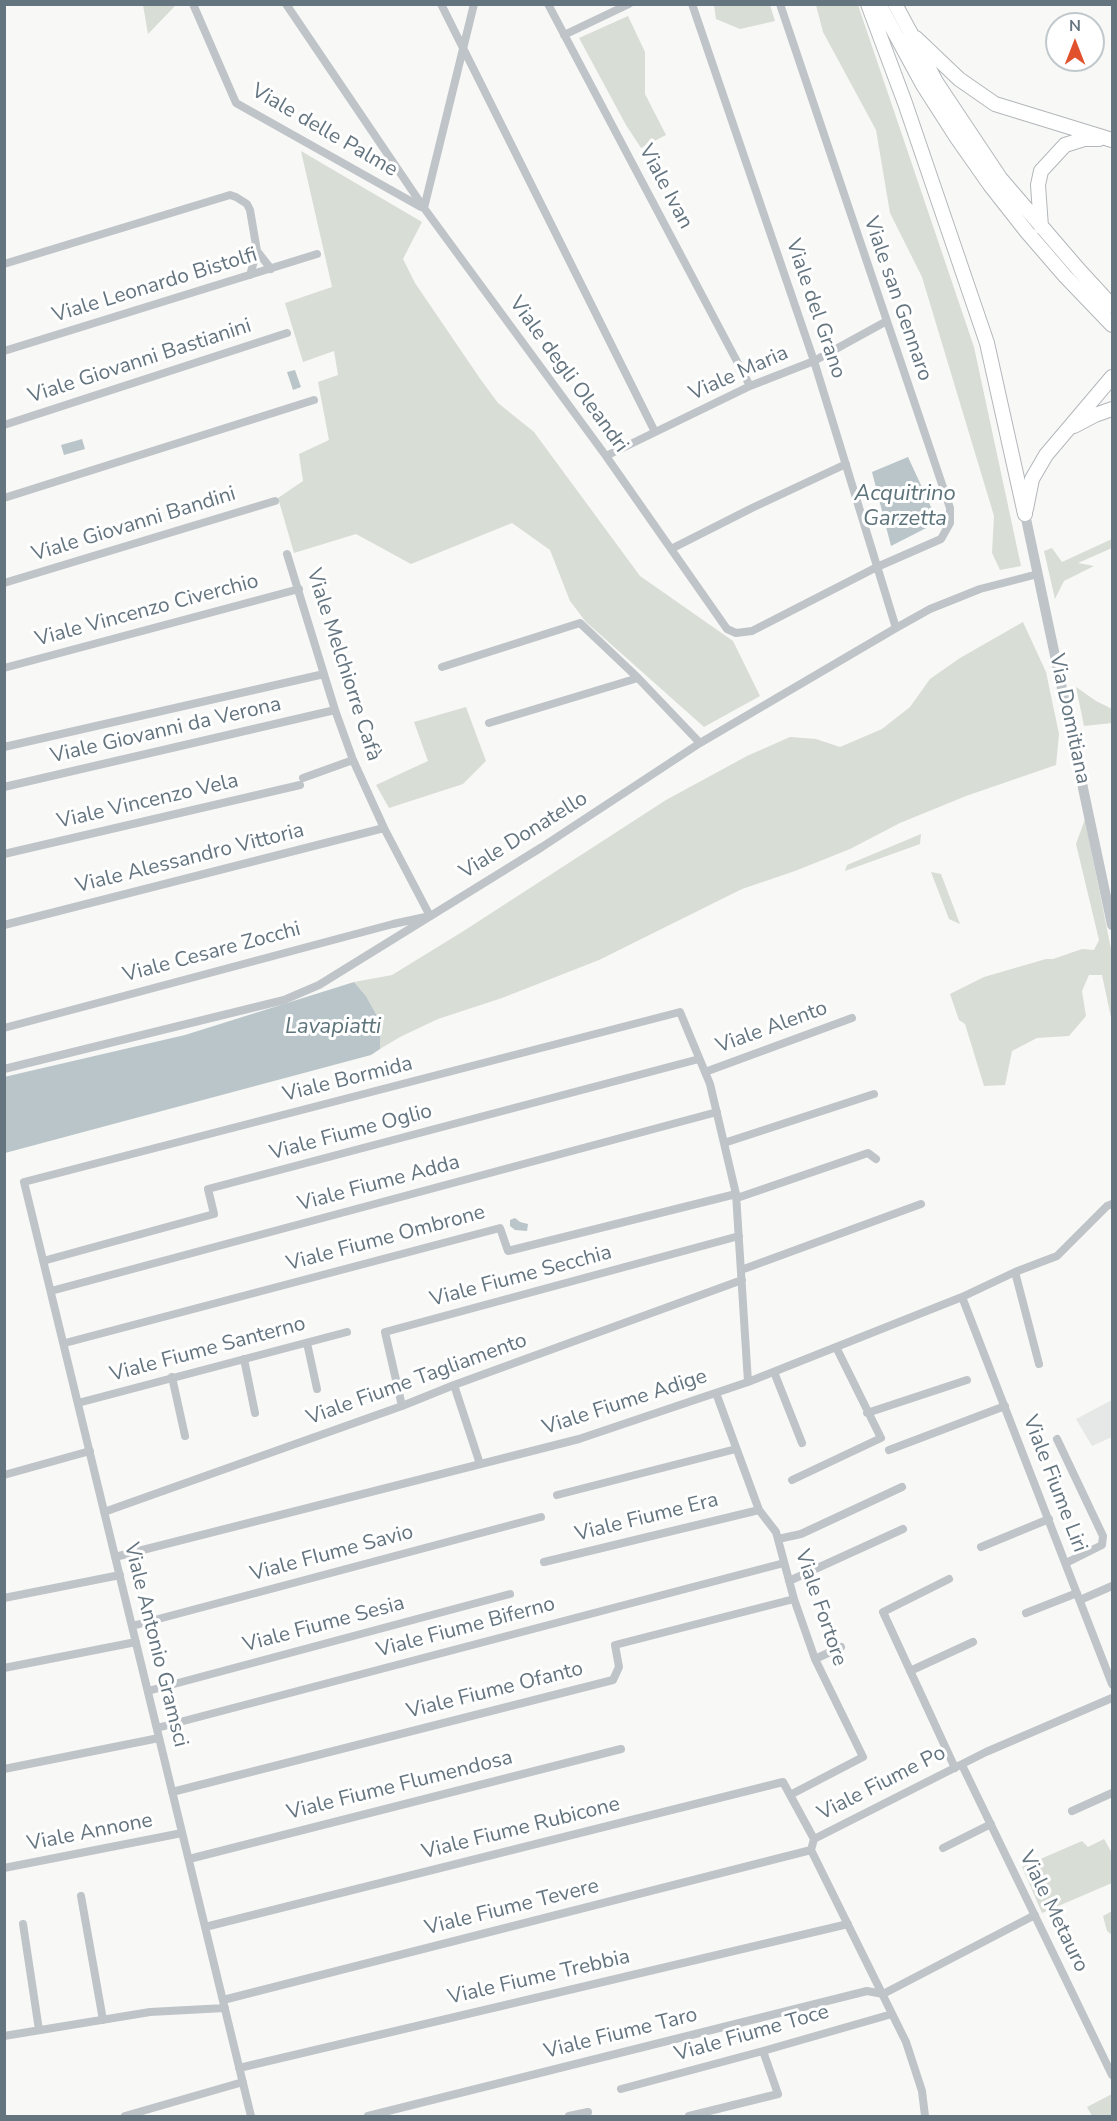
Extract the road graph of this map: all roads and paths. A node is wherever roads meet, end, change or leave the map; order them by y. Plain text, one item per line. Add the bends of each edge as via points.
1 (193, 4) edge
2 (286, 4) edge
3 (441, 4) edge
4 (474, 4) edge
5 (548, 4) edge
6 (629, 4) edge
7 (692, 4) edge
8 (780, 4) edge
9 (868, 4) edge
10 (879, 4) edge
11 (895, 4) edge
12 (910, 32) junction
13 (564, 35) junction
14 (462, 50) junction
15 (1112, 139) edge
16 (424, 208) junction
17 (1041, 227) junction
18 (257, 251) junction
19 (317, 254) dead end
20 (4, 264) edge
21 (271, 269) junction
22 (250, 275) junction
23 (1113, 306) edge
24 (885, 322) junction
25 (1113, 325) edge
26 (287, 333) dead end
27 (4, 351) edge
28 (814, 361) junction
29 (1113, 377) edge
30 (750, 386) junction
31 (314, 400) dead end
32 (1113, 409) edge
33 (4, 425) edge
34 (1066, 429) junction
35 (655, 432) junction
36 (606, 456) junction
37 (846, 464) junction
38 (4, 498) edge
39 (275, 501) dead end
40 (1024, 514) junction
41 (671, 549) junction
42 (287, 554) dead end
43 (877, 567) junction
44 (1038, 574) junction
45 (4, 584) edge
46 (299, 589) junction
47 (896, 628) junction
48 (441, 667) dead end
49 (4, 668) edge
50 (324, 674) junction
51 (638, 678) junction
52 (335, 710) junction
53 (489, 723) dead end
54 (700, 743) junction
55 (4, 747) edge
56 (353, 760) junction
57 (4, 787) edge
58 (384, 828) junction
59 (4, 854) edge
60 (430, 916) junction
61 (4, 925) edge
62 (1113, 925) edge
63 (852, 1018) dead end
64 (4, 1028) edge
65 (699, 1059) junction
66 (4, 1069) edge
67 (705, 1072) junction
68 (874, 1094) dead end
69 (717, 1112) junction
70 (724, 1143) junction
71 (876, 1159) dead end
72 (24, 1182) joint
73 (736, 1196) junction
74 (921, 1204) dead end
75 (1113, 1204) edge
76 (739, 1236) junction
77 (44, 1261) junction
78 (741, 1270) junction
79 (1015, 1272) junction
80 (742, 1280) junction
81 (51, 1291) junction
82 (962, 1297) junction
83 (347, 1332) dead end
84 (65, 1343) junction
85 (307, 1343) junction
86 (836, 1347) junction
87 (244, 1359) junction
88 (1039, 1364) dead end
89 (774, 1372) junction
90 (172, 1377) junction
91 (967, 1380) dead end
92 (748, 1382) junction
93 (454, 1385) junction
94 (317, 1389) dead end
95 (716, 1393) junction
96 (78, 1403) junction
97 (402, 1406) junction
98 (1005, 1406) junction
99 (255, 1413) dead end
100 (867, 1413) junction
101 (184, 1436) dead end
102 (1057, 1439) dead end
103 (802, 1443) dead end
104 (736, 1449) junction
105 (889, 1450) dead end
106 (90, 1451) junction
107 (480, 1464) junction
108 (4, 1475) edge
109 (792, 1480) dead end
110 (902, 1487) dead end
111 (557, 1495) dead end
112 (759, 1510) junction
113 (104, 1512) junction
114 (541, 1517) dead end
115 (1048, 1519) junction
116 (903, 1529) dead end
117 (778, 1539) junction
118 (981, 1547) dead end
119 (115, 1557) junction
120 (544, 1562) dead end
121 (784, 1563) junction
122 (1065, 1563) junction
123 (120, 1575) junction
124 (949, 1579) dead end
125 (789, 1581) junction
126 (1113, 1586) edge
127 (510, 1594) dead end
128 (1079, 1597) junction
129 (4, 1598) edge
130 (794, 1599) junction
131 (1026, 1613) dead end
132 (132, 1626) junction
133 (136, 1642) junction
134 (973, 1642) dead end
135 (841, 1647) dead end
136 (815, 1659) junction
137 (4, 1668) edge
138 (910, 1671) junction
139 (1113, 1684) edge
140 (148, 1690) junction
141 (1113, 1698) edge
142 (157, 1728) junction
143 (159, 1738) junction
144 (621, 1749) dead end
145 (958, 1766) junction
146 (4, 1769) edge
147 (172, 1792) junction
148 (1113, 1793) edge
149 (790, 1795) junction
150 (1072, 1811) dead end
151 (991, 1824) junction
152 (182, 1833) junction
153 (814, 1839) junction
154 (943, 1848) dead end
155 (811, 1850) junction
156 (189, 1859) junction
157 (4, 1868) edge
158 (81, 1896) dead end
159 (1035, 1915) junction
160 (22, 1924) dead end
161 (848, 1924) junction
162 (205, 1928) junction
163 (883, 1994) junction
164 (224, 2004) junction
165 (892, 2014) junction
166 (103, 2020) junction
167 (39, 2030) junction
168 (4, 2036) edge
169 (763, 2051) junction
170 (239, 2068) junction
171 (1113, 2075) edge
172 (243, 2082) junction
173 (621, 2089) dead end
174 (588, 2112) dead end
175 (124, 2116) edge
176 (251, 2116) edge
177 (368, 2116) edge
178 (569, 2116) edge
179 (689, 2116) edge
180 (925, 2116) edge

1 - 16 street, Viale delle Palme via 236,104
2 - 16 street, Viale degli Oleandri
3 - 14 street
4 - 14 street
5 - 13 street, Viale Ivan
6 - 13 street
7 - 28 street, Viale del Grano
8 - 24 street, Viale san Gennaro
9 - 40 main road via 987,344
10 - 25 main road via 923,85 990,184 1065,276
11 - 12 main road
12 - 15 main road via 959,79 995,104
12 - 17 main road via 936,82 986,158
13 - 30 street, Viale Ivan
14 - 16 street
14 - 35 street
15 - 17 main road via 1084,139 1065,145 1041,171
16 - 36 street, Viale degli Oleandri
17 - 23 main road
18 - 20 street via 250,210 230,195
18 - 21 street
18 - 22 street
19 - 21 street, Viale Leonardo Bistolfi
21 - 22 street, Viale Leonardo Bistolfi
22 - 27 street, Viale Leonardo Bistolfi
24 - 28 street, Viale Maria
24 - 43 street, Viale san Gennaro via 950,508 950,523 941,539
26 - 33 street, Viale Giovanni Bastianini
28 - 30 street, Viale Maria
28 - 37 street, Viale del Grano
29 - 34 main road
30 - 35 street, Viale Maria
31 - 38 street
32 - 34 main road
34 - 40 main road via 1032,479
35 - 36 street, Viale Maria
36 - 41 street, Viale degli Oleandri
37 - 41 street
37 - 43 street, Viale del Grano
39 - 45 street, Viale Giovanni Bandini
40 - 44 street, Via Domitiana
41 - 43 street, Viale degli Oleandri via 727,629 736,633 752,631
42 - 46 street, Viale Melchiorre Cafà
43 - 47 street, Viale del Grano
44 - 47 street, Viale Donatello via 980,589
44 - 62 street, Via Domitiana
46 - 49 street, Viale Vincenzo Civerchio
46 - 50 street, Viale Melchiorre Cafà
47 - 54 street, Viale Donatello
48 - 51 street via 580,623
50 - 52 street, Viale Melchiorre Cafà
50 - 55 street
51 - 53 street
51 - 54 street
52 - 56 street, Viale Melchiorre Cafà
52 - 57 street, Viale Giovanni da Verona
54 - 60 street, Viale Donatello
56 - 58 street, Viale Melchiorre Cafà
56 - 59 street, Viale Vincenzo Vela via 302,782
58 - 60 street, Viale Melchiorre Cafà
58 - 61 street, Viale Alessandro Vittoria
60 - 64 street, Viale Cesare Zocchi
60 - 66 street, Viale Donatello via 319,985 284,1000
63 - 67 street, Viale Alento
65 - 67 street
65 - 72 street, Viale Bormida via 680,1012
65 - 77 street, Viale Fiume Oglio via 208,1189 214,1214
67 - 69 street
68 - 70 street
69 - 70 street
69 - 81 street, Viale Fiume Adda
70 - 73 street
71 - 73 street via 868,1153
72 - 77 street, Viale Antonio Gramsci
73 - 76 street
73 - 84 street, Viale Fiume Ombrone via 508,1251 500,1228
74 - 78 street
75 - 79 street, Viale Fiume Adige via 1057,1256
76 - 78 street
76 - 97 street, Viale Fiume Secchia via 385,1332
77 - 81 street, Viale Antonio Gramsci
78 - 80 street
79 - 82 street, Viale Fiume Adige
79 - 88 street
80 - 92 street
80 - 93 street, Viale Fiume Tagliamento
81 - 84 street, Viale Antonio Gramsci
82 - 86 street, Viale Fiume Adige
82 - 98 street, Viale Fiume Liri
83 - 85 street, Viale Fiume Santerno
84 - 96 street, Viale Antonio Gramsci
85 - 87 street, Viale Fiume Santerno
85 - 94 street
86 - 89 street, Viale Fiume Adige
86 - 100 street
87 - 90 street, Viale Fiume Santerno
87 - 99 street
89 - 92 street, Viale Fiume Adige
89 - 103 street
90 - 96 street, Viale Fiume Santerno
90 - 101 street
91 - 100 street
92 - 95 street, Viale Fiume Adige
93 - 97 street, Viale Fiume Tagliamento
93 - 107 street
95 - 104 street, Viale Fortore
95 - 107 street, Viale Fiume Adige via 579,1439
96 - 106 street, Viale Antonio Gramsci
97 - 113 street, Viale Fiume Tagliamento
98 - 105 street
98 - 115 street, Viale Fiume Liri
100 - 109 street via 880,1438
102 - 122 street via 1103,1536 1102,1545
104 - 111 street
104 - 112 street, Viale Fortore
106 - 108 street
106 - 113 street, Viale Antonio Gramsci
107 - 119 street, Viale Fiume Adige
110 - 117 street via 801,1534
112 - 117 street, Viale Fortore
112 - 120 street, Viale Fiume Era
113 - 119 street, Viale Antonio Gramsci
114 - 132 street, Viale FIume Savio
115 - 118 street
115 - 122 street, Viale Fiume Liri
116 - 125 street
117 - 121 street, Viale Fortore
119 - 123 street, Viale Antonio Gramsci
121 - 125 street, Viale Fortore
121 - 142 street, Viale Fiume Biferno
122 - 128 street, Viale Fiume Liri
123 - 129 street
123 - 132 street, Viale Antonio Gramsci
124 - 138 street, Viale Metauro via 883,1612
125 - 130 street, Viale Fortore
126 - 128 street
127 - 140 street, Viale Fiume Sesia
128 - 131 street
128 - 139 street, Viale Fiume Liri
130 - 136 street, Viale Fortore
130 - 147 street, Viale Fiume Ofanto via 615,1645 619,1667 613,1680
132 - 133 street, Viale Antonio Gramsci
133 - 137 street
133 - 140 street, Viale Antonio Gramsci
134 - 138 street
135 - 136 street
136 - 149 street, Viale Fortore via 863,1757
138 - 145 street, Viale Metauro
140 - 142 street, Viale Antonio Gramsci
141 - 145 street, Viale Fiume Po
142 - 143 street, Viale Antonio Gramsci
143 - 146 street
143 - 147 street, Viale Antonio Gramsci
144 - 156 street, Viale Fiume Flumendosa
145 - 151 street, Viale Metauro
145 - 153 street, Viale Fiume Po
147 - 152 street, Viale Antonio Gramsci
148 - 150 street
149 - 153 street
149 - 162 street, Viale Fiume Rubicone via 783,1782
151 - 154 street
151 - 159 street, Viale Metauro
152 - 156 street, Viale Antonio Gramsci
152 - 157 street, Viale Annone
153 - 155 street, Viale Fiume Po
155 - 161 street, Viale Fiume Po
155 - 164 street, Viale Fiume Tevere
156 - 162 street, Viale Antonio Gramsci
158 - 166 street
159 - 163 street
159 - 171 street, Viale Metauro
160 - 167 street
161 - 163 street, Viale Fiume Po
161 - 170 street, Viale Fiume Trebbia
162 - 164 street, Viale Antonio Gramsci
163 - 165 street, Viale Fiume Po
163 - 177 street, Viale Fiume Taro via 867,1991
164 - 166 street, Viale Fiume Tevere
164 - 170 street, Viale Antonio Gramsci
165 - 169 street, Viale Fiume Toce
165 - 180 street, Viale Fiume Po via 922,2091
166 - 167 street, Viale Fiume Tevere
167 - 168 street, Viale Fiume Tevere
169 - 173 street, Viale Fiume Toce
169 - 179 street via 778,2094
170 - 172 street, Viale Antonio Gramsci
172 - 175 street
172 - 176 street, Viale Antonio Gramsci
174 - 178 street

